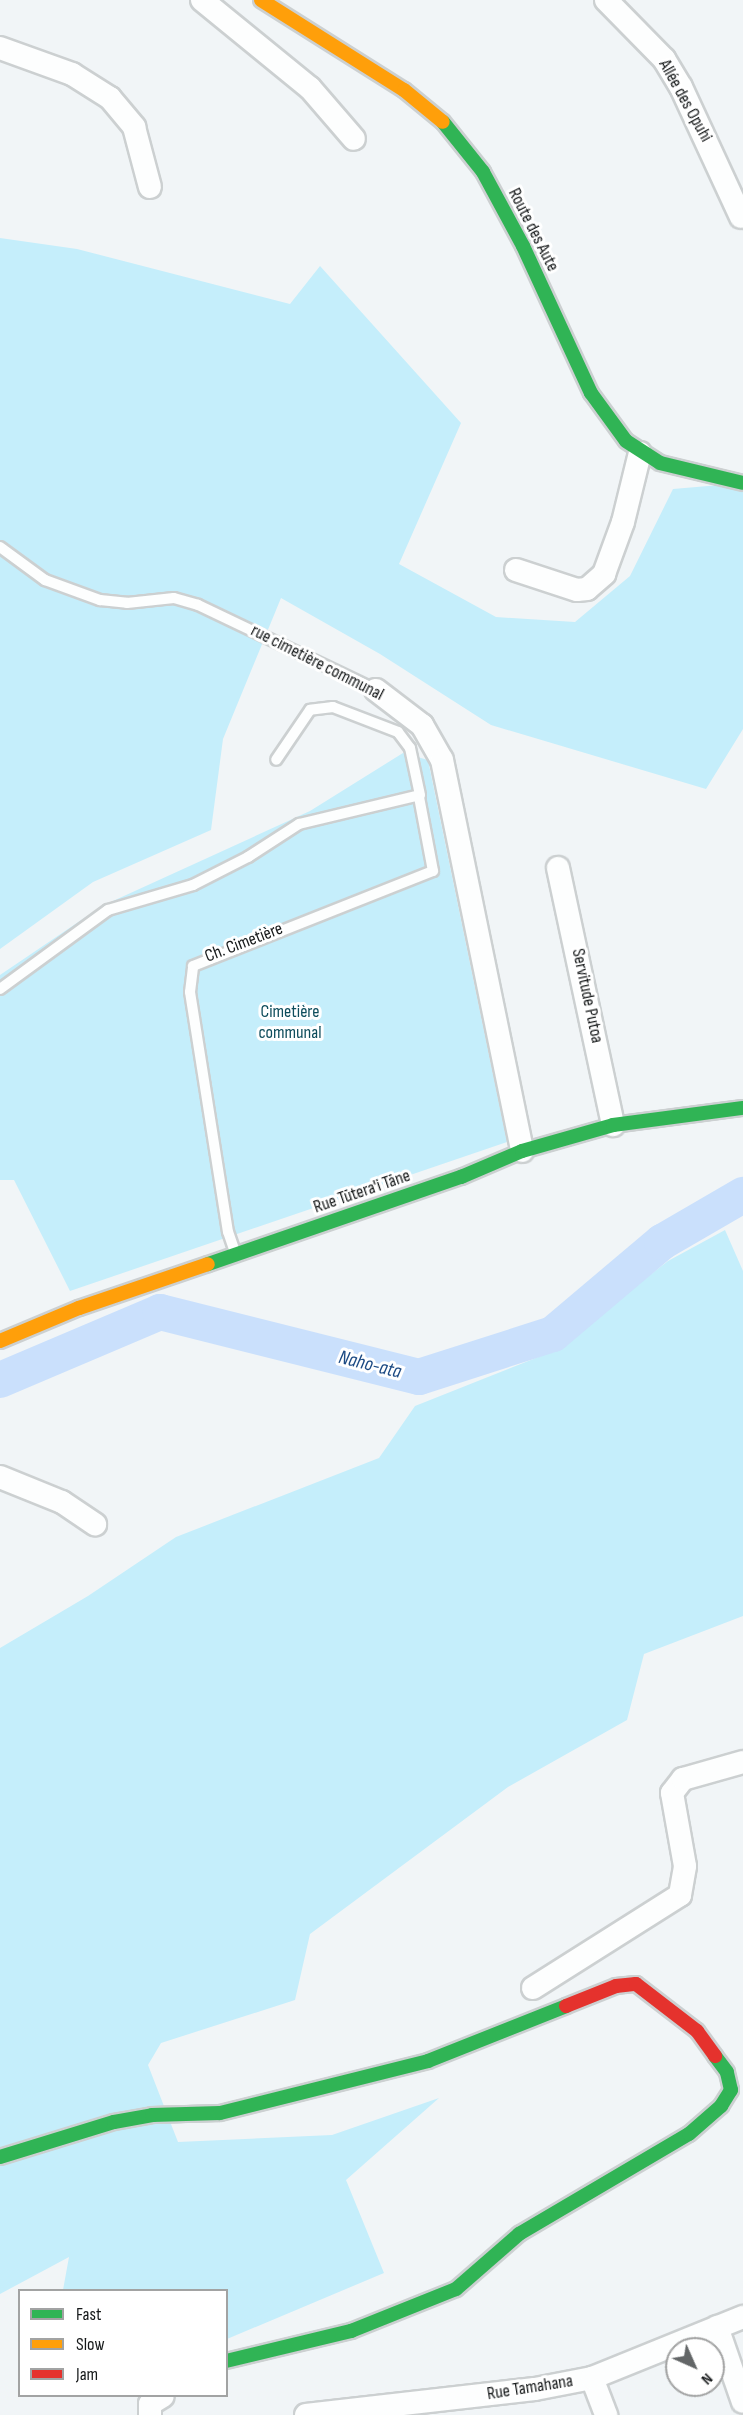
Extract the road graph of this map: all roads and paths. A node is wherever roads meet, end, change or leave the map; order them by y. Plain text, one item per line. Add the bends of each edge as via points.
1 (202, 0) edge
2 (261, 0) edge
3 (606, 0) edge
4 (0, 48) edge
5 (354, 139) dead end
6 (150, 187) dead end
7 (741, 217) dead end
8 (640, 453) junction
9 (743, 483) edge
10 (0, 547) edge
11 (516, 570) dead end
12 (376, 690) joint
13 (276, 760) dead end
14 (419, 797) junction
15 (558, 868) dead end
16 (0, 989) edge
17 (743, 1108) edge
18 (613, 1125) junction
19 (522, 1151) junction
20 (236, 1254) junction
21 (0, 1341) edge
22 (0, 1477) edge
23 (95, 1524) dead end
24 (743, 1762) edge
25 (533, 1988) dead end
26 (0, 2157) edge
27 (743, 2316) edge
28 (717, 2327) junction
29 (228, 2361) edge
30 (592, 2378) junction
31 (161, 2397) edge
32 (743, 2402) edge
33 (463, 2407) edge
34 (150, 2415) edge
35 (306, 2415) edge
36 (606, 2415) edge

1 - 5 street via 310,88
2 - 8 street, Route des Aute via 404,90 450,128 483,172 523,246 591,393 613,426
3 - 7 street, Allée des Opuhi via 664,59 681,87
4 - 6 street via 97,87 134,127
8 - 9 street, Route des Aute via 660,463
8 - 11 street via 623,522 604,574 587,589 577,590
10 - 12 lane, rue cimetière communal via 45,580 100,600 127,603 174,598 192,603
12 - 19 street, rue cimetière communal via 422,725 442,760
13 - 14 lane, Ch. Cimetière via 310,710 333,707 398,732 410,748
14 - 16 lane via 299,824 248,857 193,885 108,910
14 - 20 lane, Ch. Cimetière via 433,871 193,966 190,992 228,1232
15 - 18 street, Servitude Putoa
17 - 18 street, Rue Tūtera'i Tāne
18 - 19 street, Rue Tūtera'i Tāne
19 - 20 street, Rue Tūtera'i Tāne via 461,1177
20 - 21 street, Rue Tūtera'i Tāne via 80,1308
22 - 23 street via 62,1502
24 - 25 street via 683,1779 672,1793 685,1866 680,1895
26 - 29 street via 114,2122 152,2115 220,2113 428,2061 616,1986 636,1984 697,2031 727,2072 731,2090 721,2106 689,2134 519,2234 456,2289 351,2331
27 - 28 street, Rue Tamahana
28 - 30 street, Rue Tamahana
28 - 32 street
30 - 33 street, Rue Tamahana
30 - 36 street
31 - 34 street via 150,2404
33 - 35 street, Rue Tamahana

